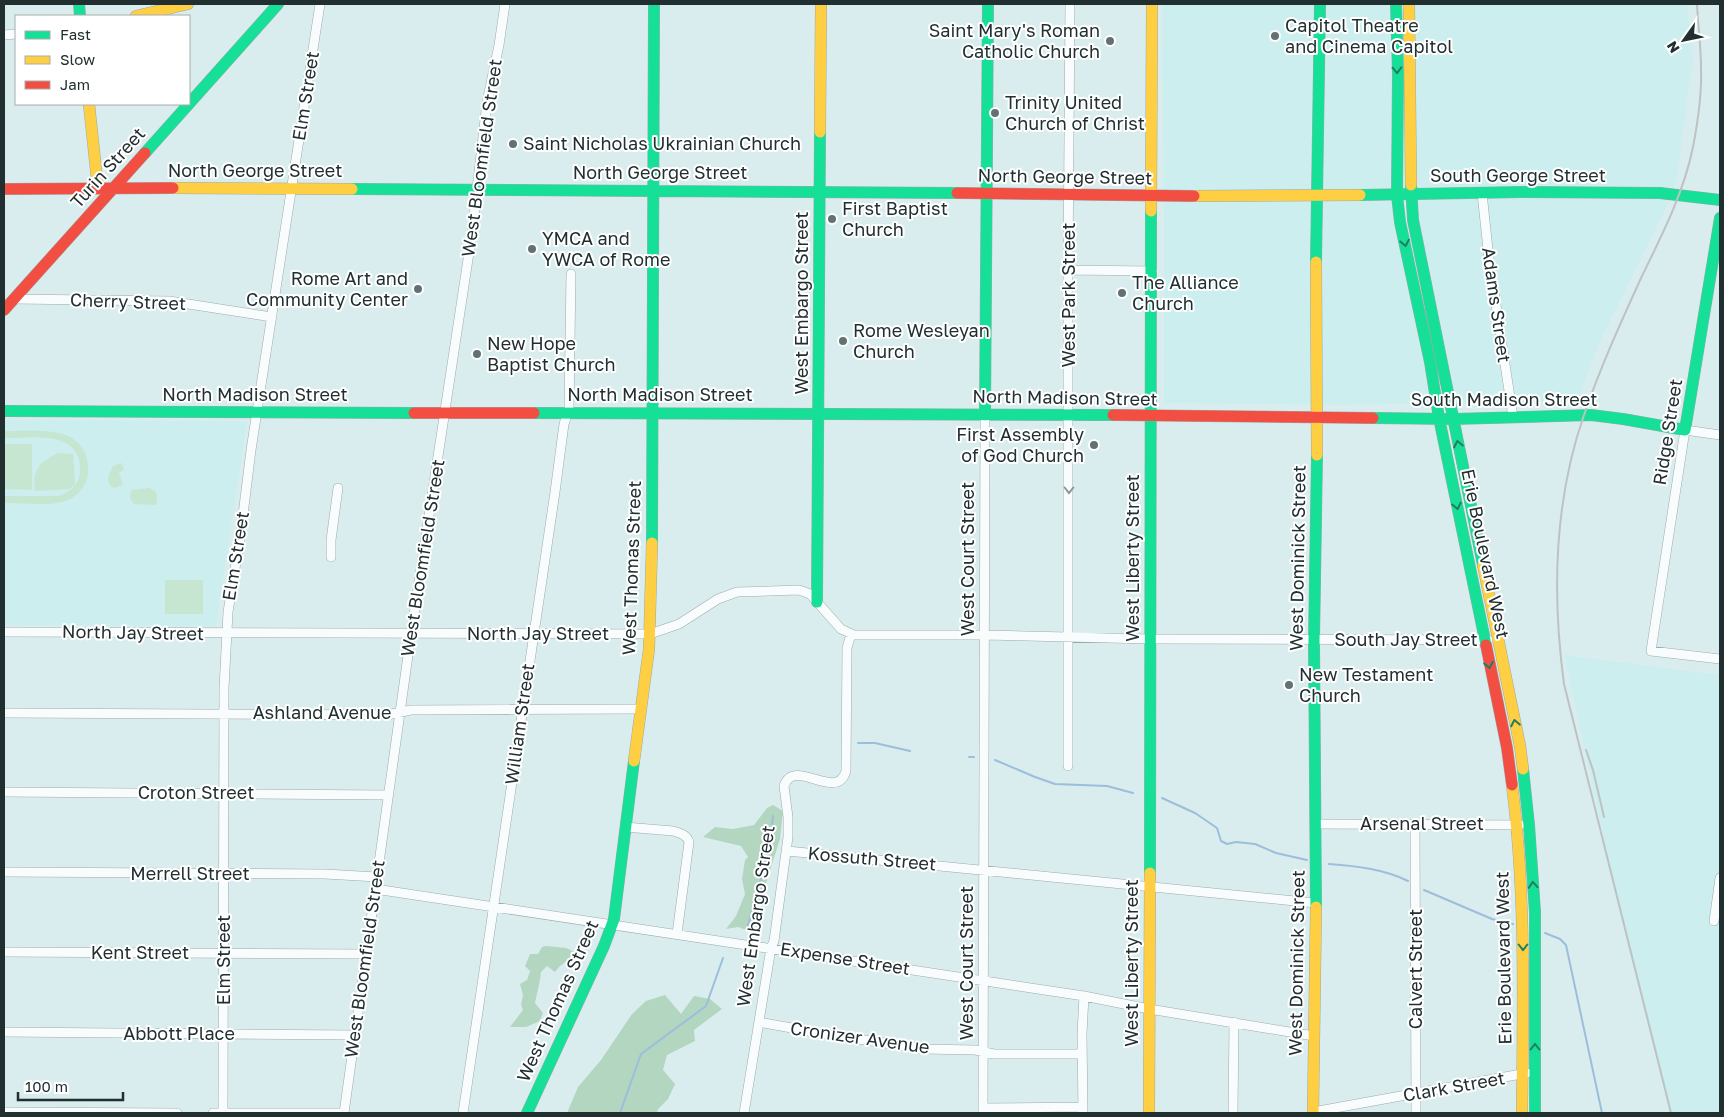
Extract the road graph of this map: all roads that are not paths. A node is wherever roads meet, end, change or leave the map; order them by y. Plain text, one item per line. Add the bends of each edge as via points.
1 (188, 4) edge
2 (278, 4) edge
3 (320, 4) edge
4 (505, 4) edge
5 (654, 4) edge
6 (821, 4) edge
7 (988, 4) edge
8 (1070, 4) edge
9 (1152, 4) edge
10 (1320, 4) edge
11 (1396, 4) edge
12 (1409, 4) edge
13 (140, 15) edge
14 (190, 104) edge
15 (89, 105) edge
16 (189, 105) edge
17 (4, 189) edge
18 (98, 189) junction
19 (111, 189) junction
20 (478, 189) junction
21 (292, 190) junction
22 (653, 190) junction
23 (820, 191) junction
24 (1482, 193) junction
25 (986, 194) junction
26 (1411, 194) junction
27 (1069, 195) junction
28 (1152, 195) junction
29 (1316, 195) junction
30 (1397, 195) junction
31 (1720, 200) edge
32 (1720, 218) edge
33 (1068, 270) junction
34 (1152, 271) junction
35 (571, 274) dead end
36 (14, 299) junction
37 (4, 310) edge
38 (272, 317) junction
39 (4, 411) edge
40 (257, 411) junction
41 (567, 412) junction
42 (444, 413) junction
43 (653, 413) junction
44 (820, 413) junction
45 (985, 415) junction
46 (1069, 415) junction
47 (1151, 417) junction
48 (1513, 417) junction
49 (1316, 418) junction
50 (1439, 418) junction
51 (1453, 419) junction
52 (1686, 430) junction
53 (1720, 435) edge
54 (338, 488) dead end
55 (331, 557) dead end
56 (817, 602) junction
57 (4, 632) edge
58 (226, 633) junction
59 (411, 634) junction
60 (650, 634) junction
61 (850, 634) junction
62 (534, 635) junction
63 (985, 635) junction
64 (1068, 637) junction
65 (1150, 640) junction
66 (1314, 640) junction
67 (1484, 640) junction
68 (1498, 640) junction
69 (1720, 659) edge
70 (641, 709) junction
71 (522, 710) junction
72 (400, 712) junction
73 (4, 713) edge
74 (224, 713) junction
75 (1068, 766) dead end
76 (4, 792) edge
77 (224, 793) junction
78 (388, 795) junction
79 (1315, 824) junction
80 (1416, 825) junction
81 (1516, 825) junction
82 (1529, 825) junction
83 (625, 827) junction
84 (788, 851) junction
85 (985, 870) junction
86 (4, 872) edge
87 (224, 874) junction
88 (377, 877) junction
89 (1720, 878) edge
90 (1149, 888) junction
91 (375, 890) junction
92 (1315, 903) junction
93 (494, 907) junction
94 (1714, 921) dead end
95 (612, 925) junction
96 (677, 934) junction
97 (771, 948) junction
98 (4, 952) edge
99 (224, 953) junction
100 (366, 954) junction
101 (984, 980) junction
102 (1084, 996) junction
103 (1149, 1010) junction
104 (759, 1022) junction
105 (1234, 1022) junction
106 (4, 1032) edge
107 (223, 1034) junction
108 (355, 1035) junction
109 (1314, 1036) junction
110 (984, 1052) junction
111 (1082, 1054) junction
112 (1535, 1072) junction
113 (1522, 1074) junction
114 (1416, 1094) junction
115 (983, 1110) edge
116 (1083, 1110) edge
117 (4, 1112) edge
118 (1313, 1112) edge
119 (177, 1113) edge
120 (214, 1113) edge
121 (224, 1113) edge
122 (344, 1113) edge
123 (464, 1113) edge
124 (527, 1113) edge
125 (744, 1113) edge
126 (1149, 1113) edge
127 (1233, 1113) edge
128 (1416, 1113) edge
129 (1522, 1113) edge
130 (1535, 1113) edge

1 - 13 street
2 - 14 street, Turin Street
3 - 21 street, Elm Street
4 - 20 street, West Bloomfield Street via 487,102
5 - 22 street, West Thomas Street
6 - 23 street, West Embargo Street
7 - 25 street, West Court Street
8 - 27 street, West Park Street
9 - 28 street, West Liberty Street
10 - 29 street, West Dominick Street
11 -> 30 street, Erie Boulevard West
12 - 26 street, Erie Boulevard West
15 - 18 street
16 - 19 street, Turin Street
17 - 18 street, North George Street
18 - 19 street, North George Street
19 - 21 street, North George Street
19 - 36 street, Turin Street
20 - 21 street, North George Street
20 - 22 street, North George Street
20 - 42 street, West Bloomfield Street
21 - 38 street, Elm Street
22 - 23 street, North George Street
22 - 43 street, West Thomas Street
23 - 25 street, North George Street
23 - 44 street, West Embargo Street
24 - 26 street, South George Street
24 - 31 street, South George Street via 1660,193
24 - 48 street, Adams Street
25 - 27 street, North George Street
25 - 45 street, West Court Street
26 - 30 street, South George Street
26 - 51 street, Erie Boulevard West via 1413,220
27 - 28 street, North George Street
27 - 33 street, West Park Street
28 - 29 street, North George Street
28 - 34 street, West Liberty Street
29 - 30 street, South George Street
29 - 49 street, West Dominick Street
30 -> 50 street, Erie Boulevard West
32 - 52 street, Ridge Street
33 - 34 street
33 - 46 street, West Park Street
34 - 47 street, West Liberty Street
35 - 41 street, William Street via 570,399
36 - 37 street, Turin Street
36 - 38 street, Cherry Street via 169,301
38 - 40 street, Elm Street
39 - 40 street, North Madison Street
40 - 42 street, North Madison Street
40 - 58 street, Elm Street
41 - 42 street, North Madison Street
41 - 43 street, North Madison Street
41 - 62 street, William Street
42 - 59 street, West Bloomfield Street
43 - 44 street, North Madison Street
43 - 60 street, West Thomas Street
44 - 45 street, North Madison Street
44 - 56 street, West Embargo Street
45 - 46 street, North Madison Street
45 - 63 street, West Court Street
46 - 47 street, North Madison Street
46 -> 64 street, West Park Street
47 - 49 street, North Madison Street
47 - 65 street, West Liberty Street
48 - 51 street, South Madison Street
48 - 52 street, South Madison Street via 1572,415
49 - 50 street, South Madison Street
49 - 66 street, West Dominick Street
50 - 51 street, South Madison Street
50 -> 67 street, Erie Boulevard West
68 -> 51 street, Erie Boulevard West
52 - 53 street, South Madison Street
52 - 69 street, Ridge Street via 1651,651
54 - 55 street
56 - 60 street, North Jay Street via 810,594 799,590 737,592 718,599 679,624
56 - 61 street, North Jay Street via 841,629
57 - 58 street, North Jay Street
58 - 59 street, North Jay Street
58 - 74 street, Elm Street
59 - 62 street, North Jay Street
59 - 72 street, West Bloomfield Street
60 - 62 street, North Jay Street
60 - 70 street, West Thomas Street
61 - 63 street
61 - 84 street, West Embargo Street via 847,648 846,771 838,782 798,776 792,776 785,782
62 - 71 street, William Street
63 - 64 street
63 - 85 street, West Court Street
64 - 65 street
64 - 75 street, West Park Street
65 - 66 street
65 - 90 street, West Liberty Street
66 - 67 street, South Jay Street
66 - 79 street, West Dominick Street
67 - 68 street, South Jay Street
67 -> 81 street, Erie Boulevard West via 1507,748
82 -> 68 street, Erie Boulevard West via 1520,746
70 - 71 street, Ashland Avenue
70 - 83 street, West Thomas Street
71 - 72 street, Ashland Avenue
71 - 93 street, William Street
72 - 74 street, Ashland Avenue via 387,715
72 - 78 street, West Bloomfield Street
73 - 74 street, Ashland Avenue
74 - 77 street, Elm Street
76 - 77 street, Croton Street
77 - 78 street, Croton Street
77 - 87 street, Elm Street
78 - 88 street, West Bloomfield Street
79 - 80 street, Arsenal Street
79 - 92 street, West Dominick Street
80 - 81 street, Arsenal Street
80 - 114 street, Calvert Street
81 - 82 street, Arsenal Street
81 -> 113 street, Erie Boulevard West via 1522,911
112 -> 82 street, Erie Boulevard West via 1535,912
83 - 95 street, West Thomas Street
83 - 96 street via 673,831 688,838
84 - 85 street, Kossuth Street
84 - 97 street, West Embargo Street
85 - 90 street, Kossuth Street
85 - 101 street, West Court Street
86 - 87 street, Merrell Street
87 - 88 street, Merrell Street
87 - 99 street, Elm Street
88 - 91 street, West Bloomfield Street
89 - 94 street
90 - 92 street, Kossuth Street
90 - 103 street, West Liberty Street
91 - 93 street, Expense Street
91 - 100 street, West Bloomfield Street
92 - 109 street, West Dominick Street
93 - 95 street, Expense Street
93 - 123 street, William Street
95 - 96 street, Expense Street
95 - 124 street, West Thomas Street
96 - 97 street, Expense Street
97 - 101 street, Expense Street
97 - 104 street, West Embargo Street
98 - 99 street, Kent Street
99 - 100 street, Kent Street
99 - 107 street, Elm Street
100 - 108 street, West Bloomfield Street
101 - 102 street, Expense Street
101 - 110 street, West Court Street
102 - 103 street, Expense Street
102 - 111 street
103 - 105 street, Expense Street
103 - 126 street, West Liberty Street
104 - 110 street, Cronizer Avenue via 924,1049
104 - 125 street, West Embargo Street
105 - 109 street, Expense Street
105 - 127 street
106 - 107 street, Abbott Place
107 - 108 street, Abbott Place
107 - 121 street, Elm Street
108 - 122 street, West Bloomfield Street
109 - 118 street, West Dominick Street
110 - 111 street, Cronizer Avenue
110 - 115 street, West Court Street
111 - 116 street
112 - 113 street, Clark Street
112 - 130 street, Erie Boulevard West
113 - 114 street, Clark Street
113 - 129 street, Erie Boulevard West
114 - 118 street, Clark Street
114 - 128 street, Calvert Street
115 - 116 street
117 - 119 street
120 - 121 street
121 - 122 street

